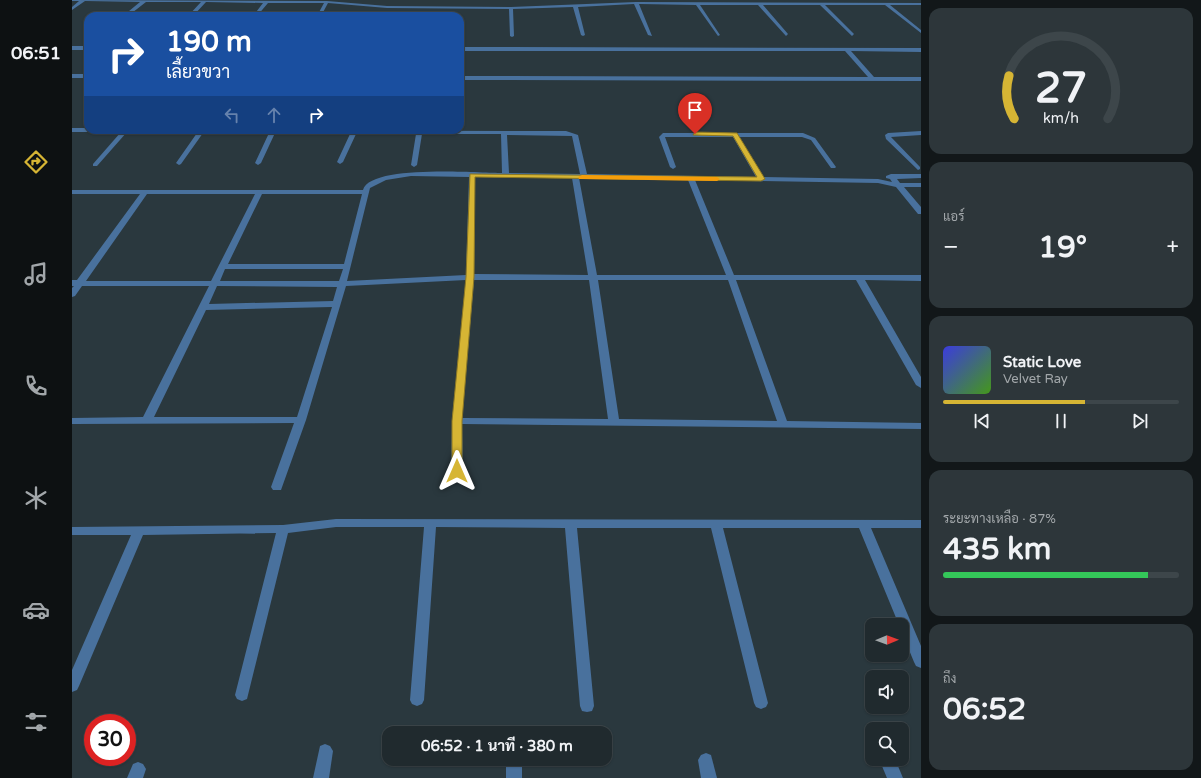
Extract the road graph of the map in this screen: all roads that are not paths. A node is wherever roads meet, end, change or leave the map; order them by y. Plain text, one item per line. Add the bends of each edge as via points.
1 (72, 0) edge
2 (84, 0) edge
3 (144, 1) edge
4 (205, 1) edge
5 (267, 1) edge
6 (327, 2) junction
7 (636, 3) junction
8 (759, 3) junction
9 (821, 3) junction
10 (697, 4) junction
11 (886, 4) junction
12 (921, 4) edge
13 (575, 5) junction
14 (511, 8) junction
15 (72, 9) edge
16 (130, 12) edge
17 (194, 12) edge
18 (258, 12) edge
19 (321, 12) edge
20 (921, 32) edge
21 (650, 34) dead end
22 (583, 35) dead end
23 (718, 35) dead end
24 (786, 35) dead end
25 (852, 35) dead end
26 (512, 36) dead end
27 (72, 48) edge
28 (84, 48) edge
29 (464, 49) edge
30 (846, 49) junction
31 (921, 50) edge
32 (72, 76) edge
33 (84, 76) edge
34 (464, 78) edge
35 (873, 79) junction
36 (921, 79) edge
37 (72, 130) edge
38 (84, 130) edge
39 (464, 133) edge
40 (504, 133) junction
41 (921, 133) edge
42 (122, 134) edge
43 (199, 134) edge
44 (272, 134) edge
45 (353, 134) edge
46 (419, 134) edge
47 (735, 134) junction
48 (340, 162) dead end
49 (179, 163) dead end
50 (258, 163) dead end
51 (414, 164) dead end
52 (95, 165) dead end
53 (673, 167) dead end
54 (833, 167) dead end
55 (918, 168) dead end
56 (472, 175) junction
57 (506, 176) junction
58 (891, 176) junction
59 (921, 176) edge
60 (575, 177) junction
61 (584, 177) junction
62 (691, 179) junction
63 (761, 179) junction
64 (878, 181) junction
65 (921, 184) edge
66 (900, 185) junction
67 (72, 192) edge
68 (144, 192) junction
69 (366, 192) junction
70 (259, 193) junction
71 (921, 212) edge
72 (347, 266) junction
73 (223, 267) junction
74 (470, 277) junction
75 (594, 277) junction
76 (731, 278) junction
77 (859, 278) junction
78 (921, 278) edge
79 (215, 282) junction
80 (76, 283) edge
81 (342, 284) junction
82 (72, 294) edge
83 (336, 304) junction
84 (203, 307) junction
85 (921, 385) edge
86 (147, 420) junction
87 (301, 420) junction
88 (72, 421) edge
89 (457, 421) junction
90 (614, 422) junction
91 (782, 424) junction
92 (921, 426) edge
93 (457, 471) dead end
94 (277, 487) dead end
95 (430, 523) junction
96 (570, 524) junction
97 (716, 524) junction
98 (863, 524) junction
99 (921, 524) edge
100 (283, 529) junction
101 (72, 531) edge
102 (138, 532) junction
103 (921, 662) edge
104 (72, 686) edge
105 (242, 695) dead end
106 (416, 700) dead end
107 (761, 703) dead end
108 (587, 706) dead end
109 (325, 751) dead end
110 (706, 760) dead end
111 (514, 766) edge
112 (890, 766) edge
113 (321, 778) edge
114 (514, 778) edge
115 (709, 778) edge
116 (895, 778) edge

1 - 2 street
2 - 3 street
2 - 15 street
3 - 4 street
3 - 16 street
4 - 5 street
4 - 17 street
5 - 6 street
5 - 18 street
6 - 14 street via 386,9
6 - 19 street
7 - 10 street
7 - 13 street
7 - 21 street
8 - 9 street
8 - 10 street
8 - 24 street
9 - 11 street
9 - 25 street
10 - 23 street
11 - 12 street
11 - 20 street
13 - 14 street
13 - 22 street
14 - 26 street
27 - 28 street
29 - 30 street
30 - 31 street
30 - 35 street
32 - 33 street
34 - 35 street
35 - 36 street
37 - 38 street
39 - 40 street
40 - 57 street
40 - 61 street via 566,133 575,136
41 - 55 street via 888,135 888,138
42 - 52 street
43 - 49 street
44 - 50 street
45 - 48 street
46 - 51 street
47 - 53 street via 663,135
47 - 54 street via 809,136
47 - 63 street
56 - 57 street
56 - 69 street via 392,175 373,182 367,186
56 - 74 street
57 - 60 street
58 - 59 street
58 - 64 street
58 - 66 street
60 - 61 street
60 - 75 street
61 - 62 street
62 - 63 street
62 - 76 street
63 - 64 street
64 - 66 street
65 - 66 street
66 - 71 street
67 - 68 street
68 - 70 street
68 - 80 street
69 - 70 street
69 - 72 street
70 - 73 street
72 - 73 street
72 - 81 street
73 - 79 street
74 - 75 street
74 - 81 street
74 - 89 street
75 - 76 street
75 - 90 street
76 - 77 street
76 - 91 street
77 - 78 street
77 - 85 street
79 - 80 street
79 - 81 street
79 - 84 street
80 - 82 street
81 - 83 street
83 - 84 street
83 - 87 street
84 - 86 street
86 - 87 street
86 - 88 street
87 - 94 street
89 - 90 street
89 - 93 street
90 - 91 street
91 - 92 street
95 - 96 street
95 - 100 street via 336,523
95 - 106 street
96 - 97 street
96 - 108 street
97 - 98 street
97 - 107 street
98 - 99 street
98 - 103 street
100 - 102 street
100 - 105 street
101 - 102 street
102 - 104 street
109 - 113 street
110 - 115 street
111 - 114 street
112 - 116 street

